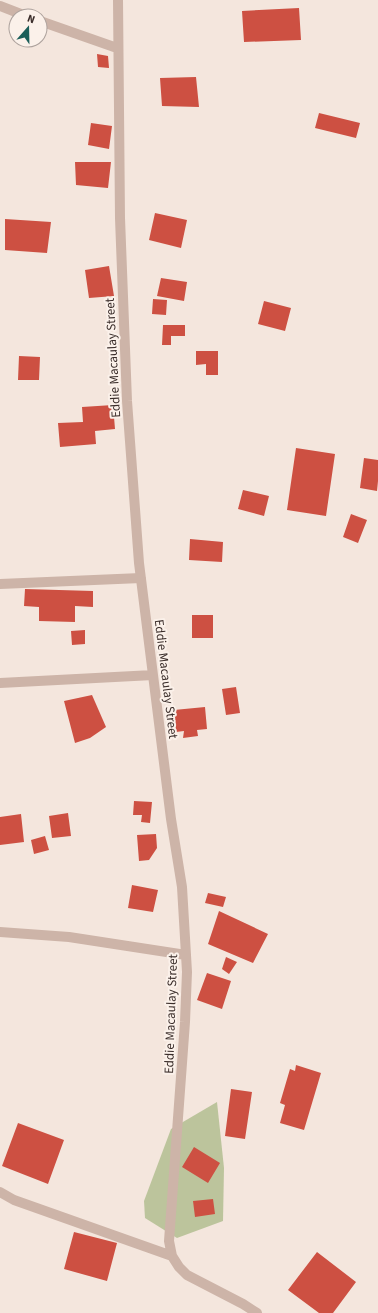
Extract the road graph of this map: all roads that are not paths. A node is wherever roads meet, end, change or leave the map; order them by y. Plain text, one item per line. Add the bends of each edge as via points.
1 (118, 0) edge
2 (48, 24) edge
3 (117, 48) junction
4 (141, 578) junction
5 (0, 584) edge
6 (153, 675) junction
7 (0, 683) edge
8 (0, 932) edge
9 (186, 955) junction
10 (0, 1192) edge
11 (172, 1256) junction
12 (256, 1313) edge

1 - 3 street, Eddie Macaulay Street
2 - 3 street
3 - 4 street, Eddie Macaulay Street via 126,401
4 - 5 street
4 - 6 street, Eddie Macaulay Street
6 - 7 street
6 - 9 street, Eddie Macaulay Street via 182,887
8 - 9 street via 69,937
9 - 11 street, Eddie Macaulay Street via 185,1022 169,1241
10 - 11 street via 14,1200
11 - 12 street via 187,1274

